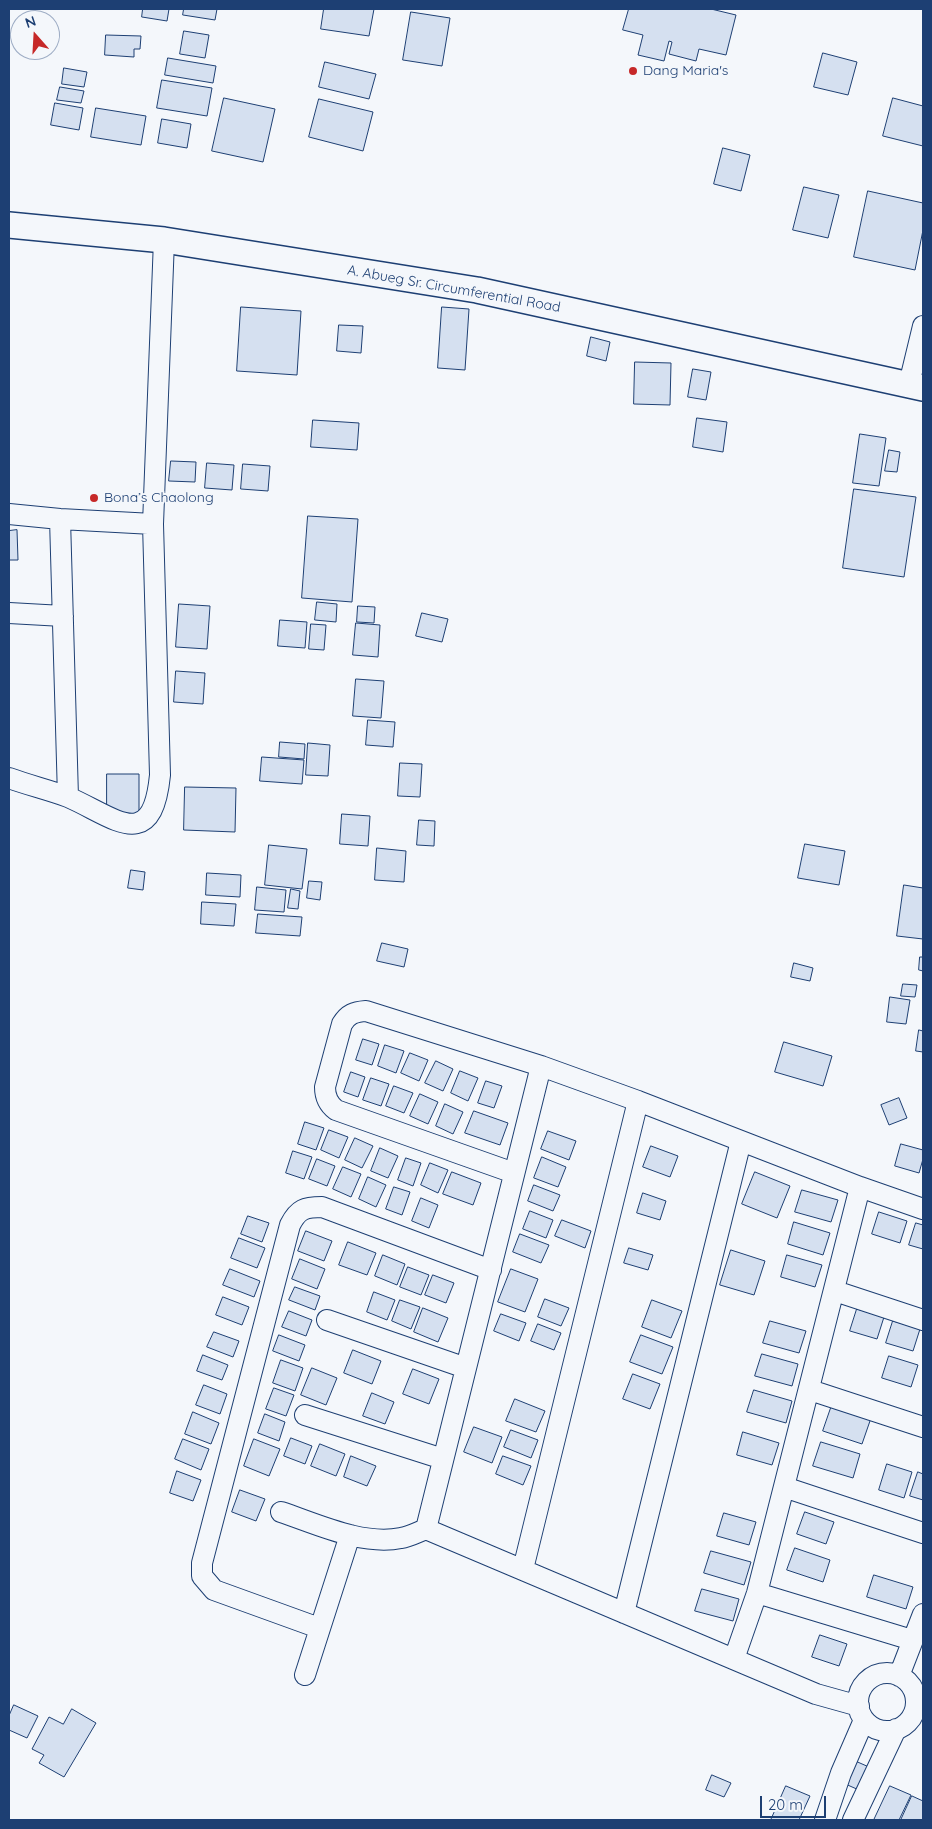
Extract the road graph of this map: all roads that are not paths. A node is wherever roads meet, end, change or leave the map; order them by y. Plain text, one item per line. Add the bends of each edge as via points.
1 (9, 226) edge
2 (164, 240) junction
3 (923, 326) edge
4 (916, 386) edge
5 (9, 514) edge
6 (60, 519) junction
7 (153, 524) junction
8 (9, 613) edge
9 (63, 616) junction
10 (9, 778) edge
11 (68, 797) junction
12 (541, 1066) junction
13 (638, 1101) junction
14 (741, 1141) junction
15 (514, 1173) junction
16 (860, 1187) junction
17 (923, 1209) edge
18 (491, 1270) junction
19 (835, 1291) junction
20 (327, 1320) dead end
21 (923, 1320) edge
22 (466, 1368) junction
23 (810, 1390) junction
24 (305, 1415) dead end
25 (923, 1427) edge
26 (443, 1459) junction
27 (784, 1487) junction
28 (281, 1512) dead end
29 (426, 1528) junction
30 (923, 1533) edge
31 (350, 1535) junction
32 (523, 1569) junction
33 (757, 1593) junction
34 (624, 1612) junction
35 (923, 1614) edge
36 (319, 1628) junction
37 (912, 1640) junction
38 (734, 1659) junction
39 (305, 1675) dead end
40 (899, 1676) junction
41 (919, 1710) edge
42 (861, 1713) junction
43 (896, 1729) junction
44 (825, 1820) edge
45 (853, 1820) edge

1 - 2 street, A. Abueg Sr. Circumferential Road
2 - 4 street, A. Abueg Sr. Circumferential Road via 477,290
2 - 7 street
3 - 4 street
5 - 6 street
6 - 7 street
6 - 9 street
7 - 11 street via 158,794 153,810 146,818 125,824
8 - 9 street
9 - 11 street
10 - 11 street
12 - 13 street
12 - 15 street
12 - 15 street via 360,1011 346,1017 342,1024 325,1087 327,1100 336,1110
13 - 14 street
13 - 32 street
14 - 16 street
14 - 34 street
15 - 18 street
16 - 17 street
16 - 19 street
18 - 22 street
18 - 36 street via 322,1207 304,1209 296,1214 290,1225 202,1563 202,1576 214,1590
19 - 21 street
19 - 23 street
20 - 22 street
22 - 26 street
23 - 25 street
23 - 27 street
24 - 26 street
26 - 29 street
27 - 30 street
27 - 33 street
28 - 31 street
29 - 31 street via 402,1538 380,1540
29 - 32 street
31 - 36 street
32 - 34 street
33 - 37 street
33 - 38 street
34 - 38 street
35 - 37 street
36 - 39 street
37 - 40 street
38 - 42 street
40 - 41 street via 911,1686
40 - 42 street via 879,1674 870,1679 859,1696
41 - 43 street
42 - 43 street via 878,1729
42 - 44 street
43 - 45 street

